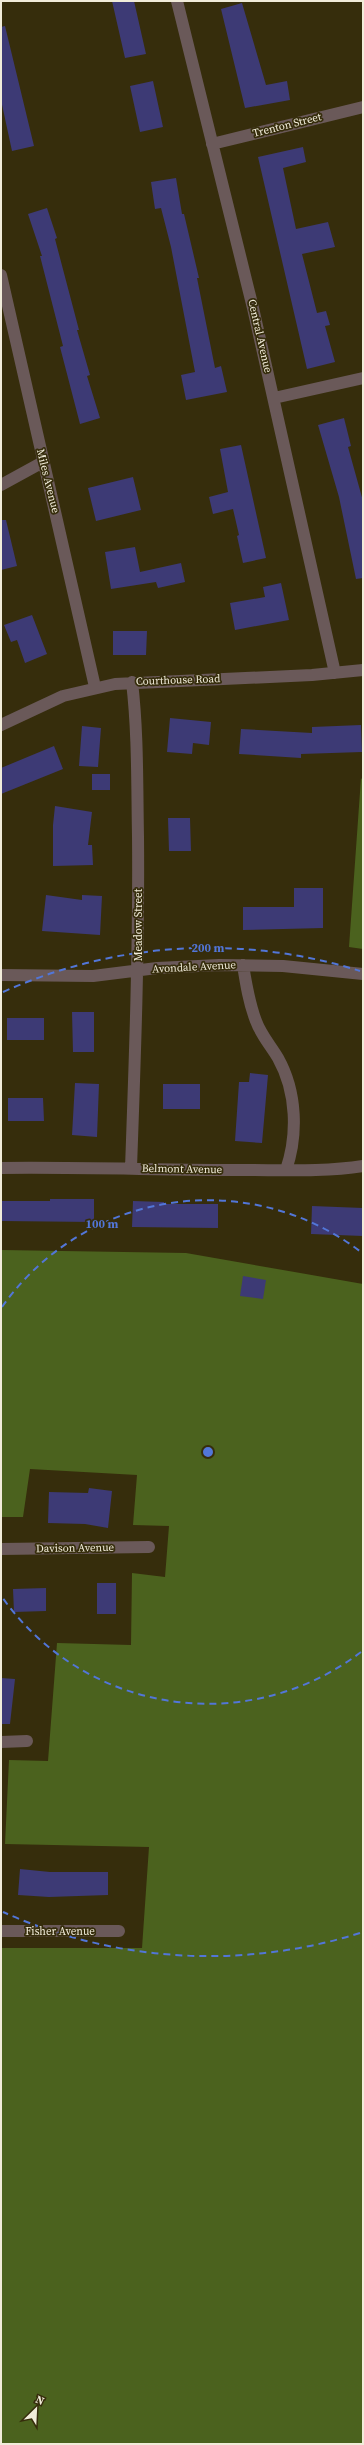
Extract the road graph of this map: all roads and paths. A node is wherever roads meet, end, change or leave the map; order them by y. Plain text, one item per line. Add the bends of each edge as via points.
1 (177, 1) edge
2 (363, 107) edge
3 (212, 144) junction
4 (1, 275) edge
5 (363, 378) edge
6 (274, 398) junction
7 (43, 462) junction
8 (1, 485) edge
9 (363, 670) edge
10 (335, 673) junction
11 (132, 682) junction
12 (95, 687) junction
13 (1, 725) edge
14 (243, 965) junction
15 (138, 971) junction
16 (363, 974) edge
17 (1, 975) edge
18 (363, 1166) edge
19 (1, 1168) edge
20 (131, 1168) junction
21 (286, 1170) junction
22 (149, 1547) dead end
23 (1, 1549) edge
24 (27, 1741) dead end
25 (1, 1742) edge
26 (1, 1931) edge
27 (119, 1931) dead end

1 - 3 street, Central Avenue
2 - 3 street, Trenton Street
3 - 6 street, Central Avenue
4 - 7 street, Miles Avenue
5 - 6 street
6 - 10 street, Central Avenue
7 - 8 street
7 - 12 street, Miles Avenue
9 - 10 street, Courthouse Road
10 - 11 street, Courthouse Road
11 - 12 street, Courthouse Road
11 - 15 street, Meadow Street via 136,721
12 - 13 street, Courthouse Road via 63,696
14 - 15 street, Avondale Avenue
14 - 16 street, Avondale Avenue
14 - 21 street via 250,1005 256,1022 278,1059 288,1089 295,1129
15 - 17 street, Avondale Avenue via 93,976
15 - 20 street, Meadow Street
18 - 21 street, Belmont Avenue
19 - 20 street, Belmont Avenue
20 - 21 street, Belmont Avenue
22 - 23 street, Davison Avenue
24 - 25 street
26 - 27 street, Fisher Avenue

